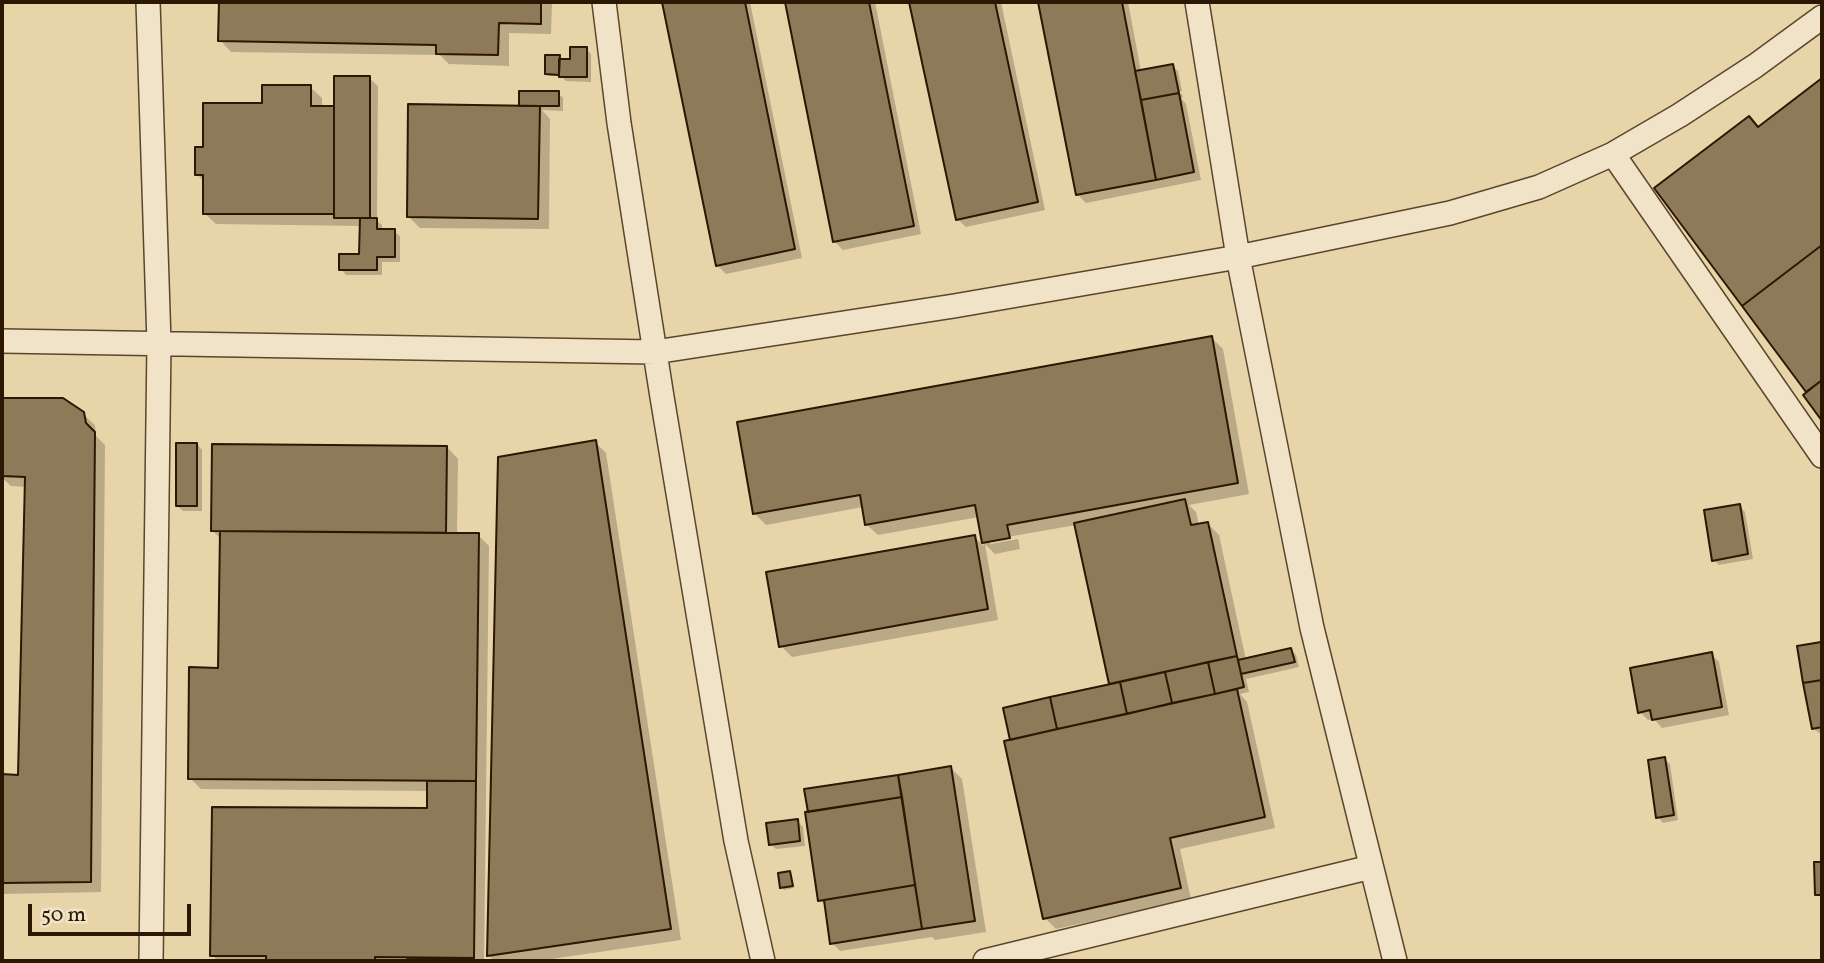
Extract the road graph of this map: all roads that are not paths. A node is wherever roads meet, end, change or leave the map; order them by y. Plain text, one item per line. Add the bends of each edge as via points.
1 (148, 2) edge
2 (604, 2) edge
3 (1197, 2) edge
4 (1822, 17) edge
5 (1613, 154) junction
6 (1238, 257) junction
7 (2, 341) edge
8 (159, 343) junction
9 (654, 352) junction
10 (1822, 456) edge
11 (1371, 867) junction
12 (151, 961) edge
13 (762, 961) edge
14 (985, 961) edge
15 (1395, 961) edge

1 - 8 street
2 - 9 street
3 - 6 street
4 - 5 street via 1755,66
5 - 6 street via 1539,187 1450,213
5 - 10 street
6 - 9 street
6 - 11 street via 1312,628
7 - 8 street
8 - 9 street
8 - 12 street
9 - 13 street via 736,841
11 - 14 street
11 - 15 street

